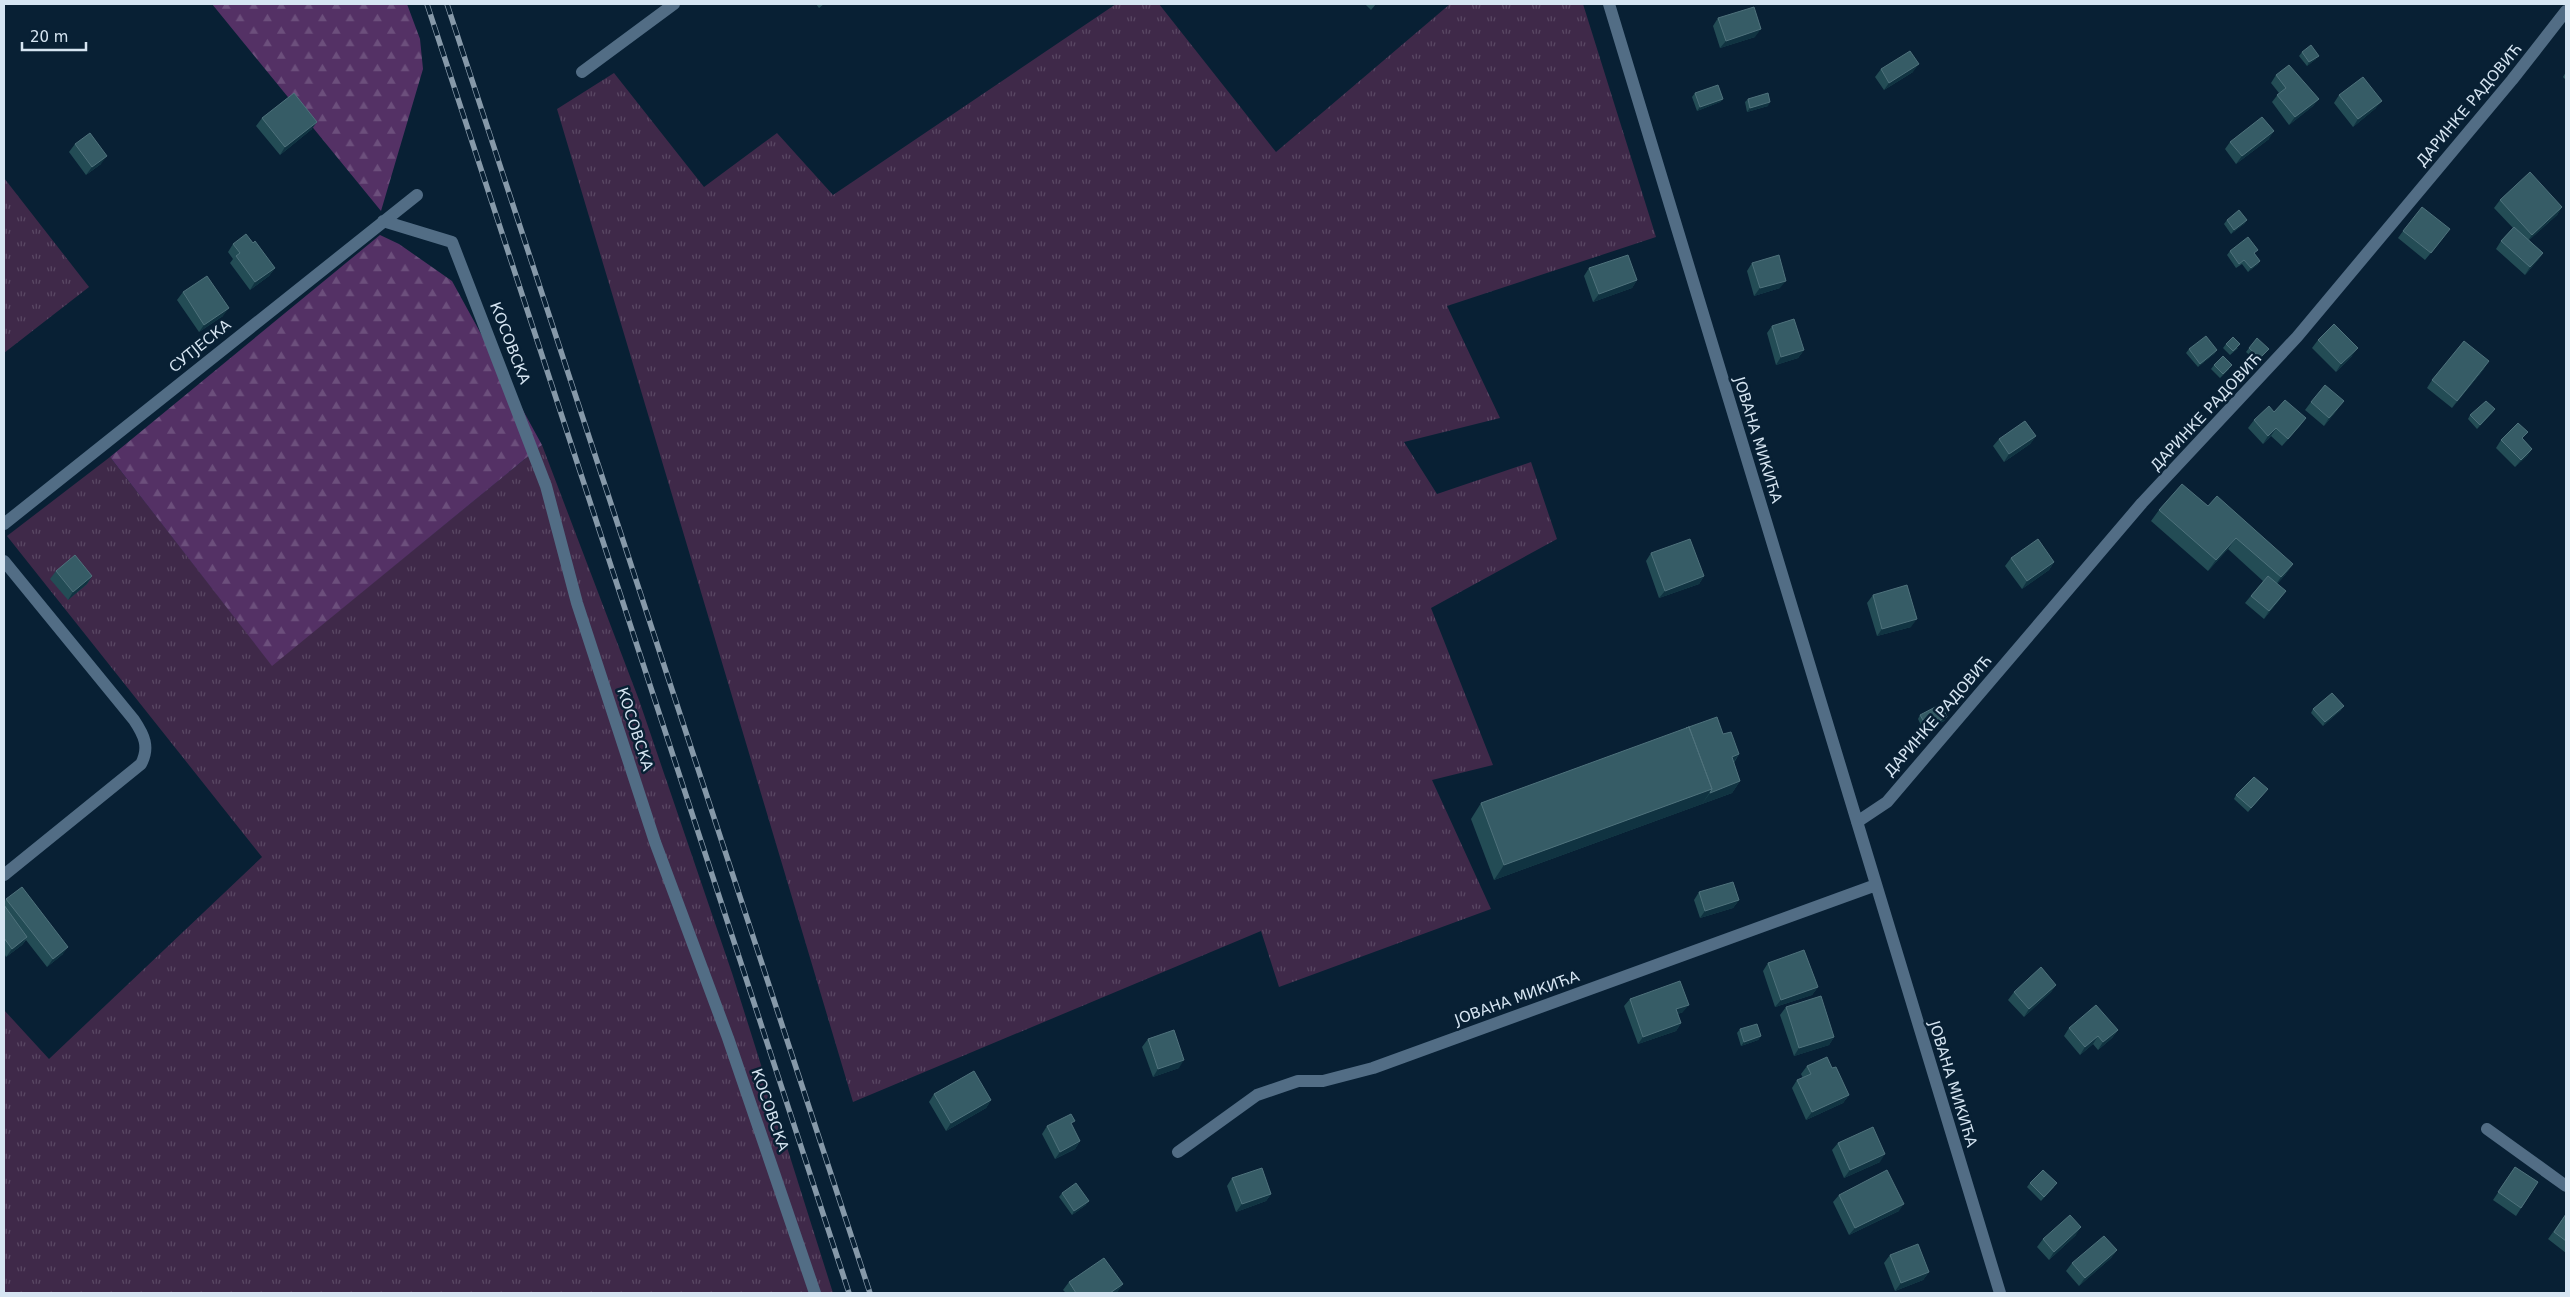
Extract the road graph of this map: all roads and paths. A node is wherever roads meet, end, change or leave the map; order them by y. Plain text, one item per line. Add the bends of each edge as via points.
1 (674, 4) edge
2 (1609, 4) edge
3 (2566, 11) edge
4 (582, 72) dead end
5 (417, 195) dead end
6 (383, 220) junction
7 (4, 524) edge
8 (4, 561) edge
9 (1857, 822) junction
10 (4, 875) edge
11 (1876, 885) junction
12 (2488, 1129) dead end
13 (1178, 1152) dead end
14 (2566, 1186) edge
15 (815, 1293) edge
16 (2000, 1293) edge

1 - 4 street
2 - 9 street, ЈОВАНА МИКИЋА
3 - 9 street, ДАРИНКЕ РАДОВИЋ via 2297,337 2142,503 1886,802
5 - 6 street, СУТЈЕСКА
6 - 7 street, СУТЈЕСКА
6 - 15 street, КОСОВСКА via 452,242 472,289 546,486 577,603 655,842 728,1038
8 - 10 street via 134,720 147,748 142,764
9 - 11 street, ЈОВАНА МИКИЋА
11 - 13 street, ЈОВАНА МИКИЋА via 1373,1068 1323,1081 1298,1081 1257,1094
11 - 16 street, ЈОВАНА МИКИЋА
12 - 14 street

